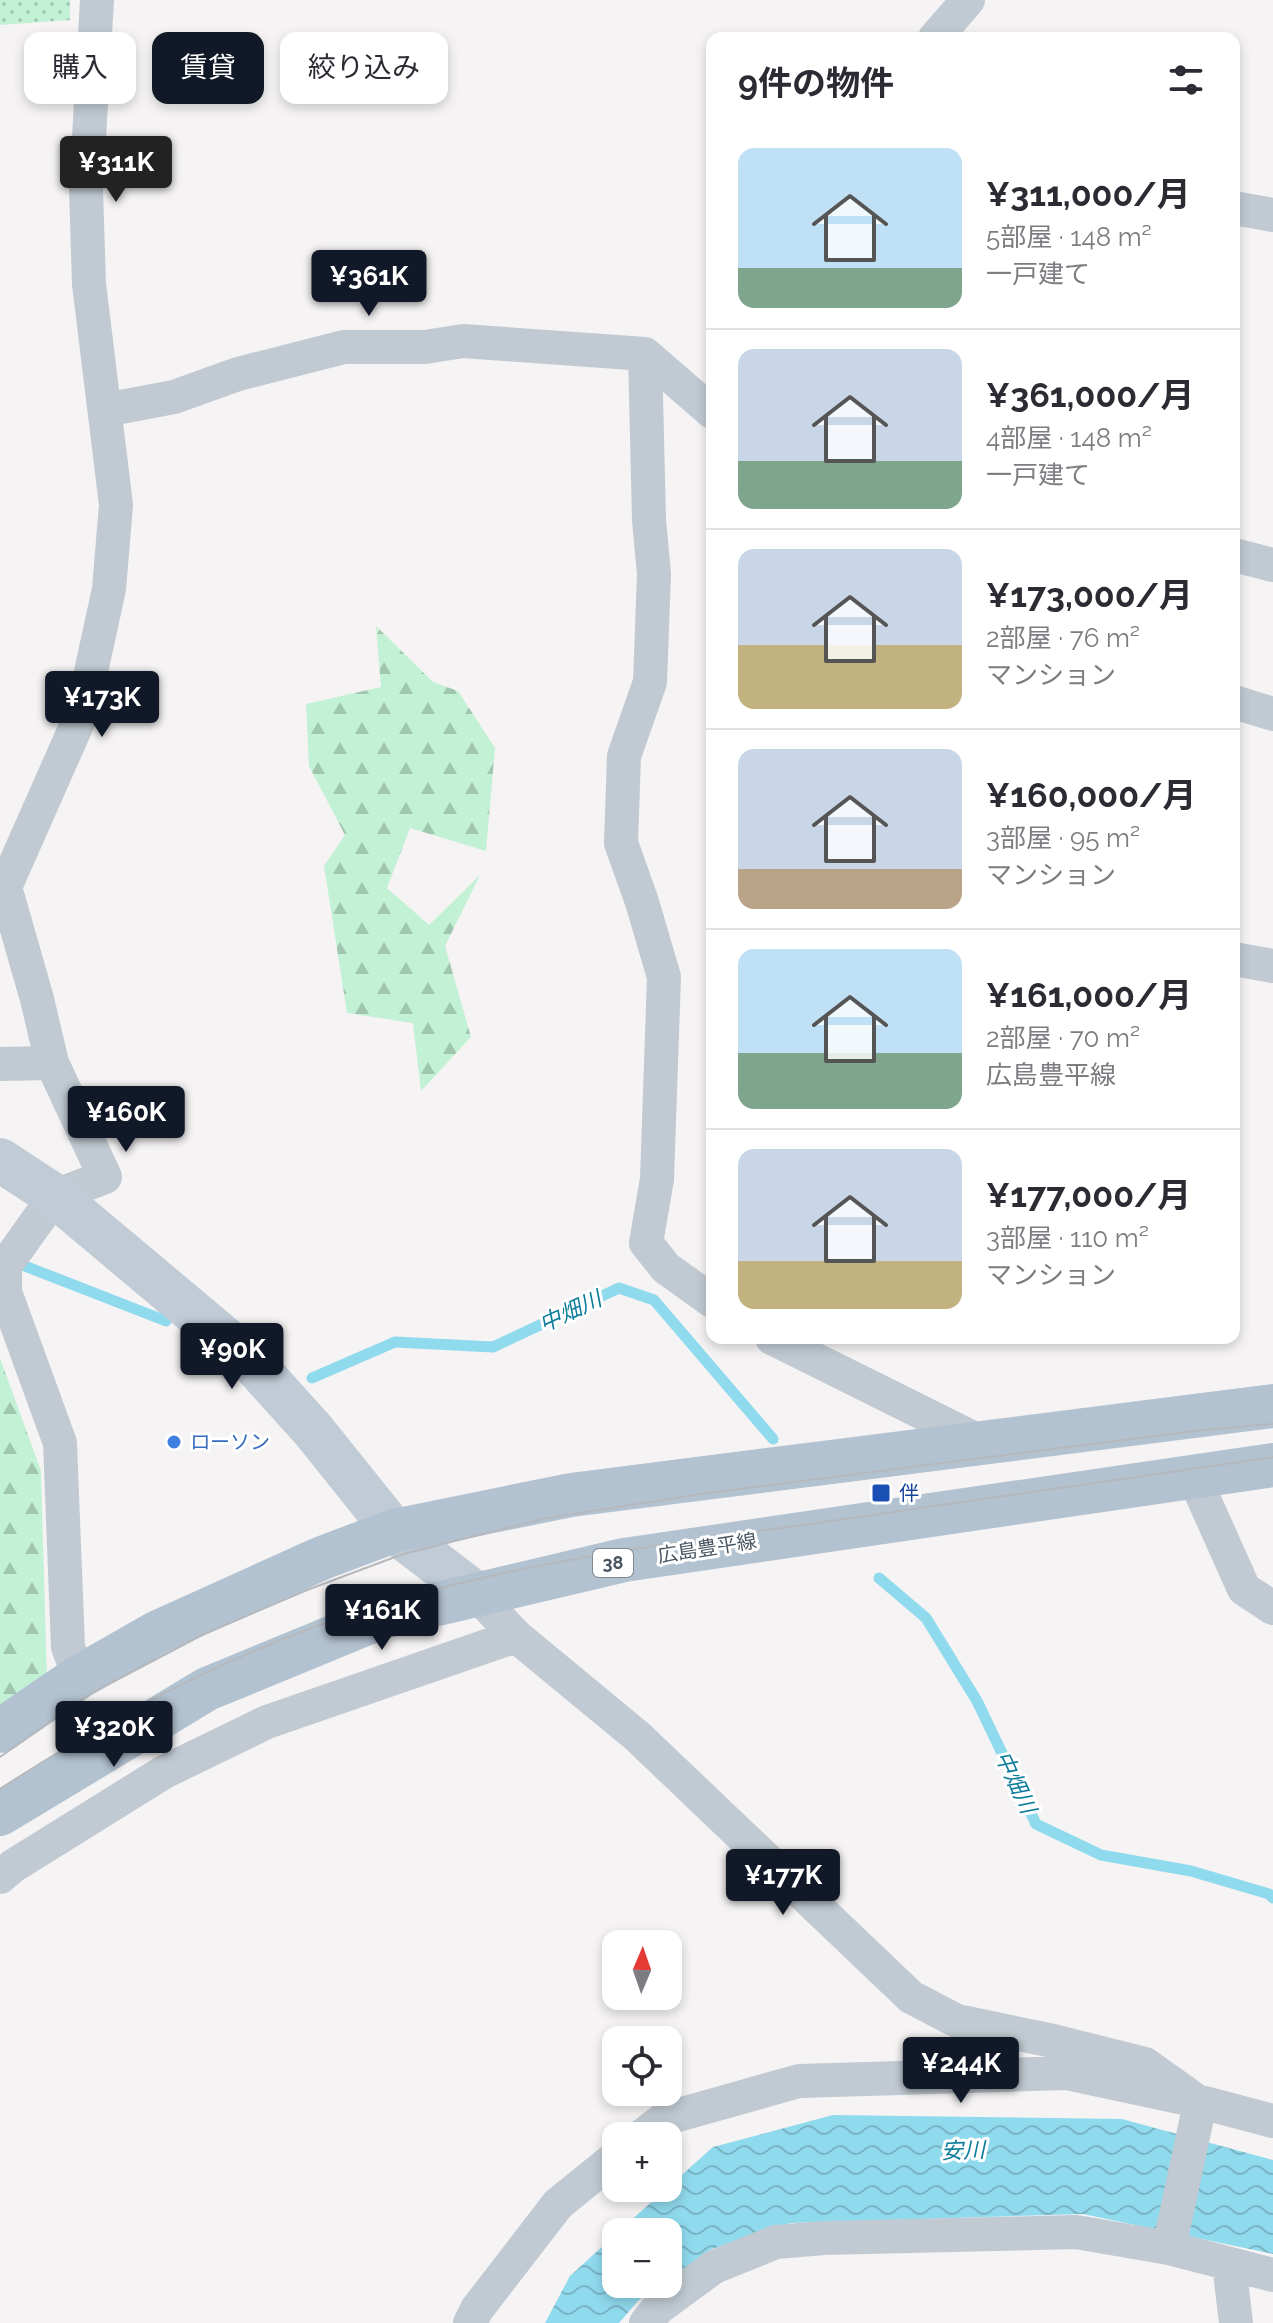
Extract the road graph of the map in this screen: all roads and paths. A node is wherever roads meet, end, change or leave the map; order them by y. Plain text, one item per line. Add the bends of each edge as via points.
1 (97, 0) edge
2 (968, 0) edge
3 (940, 32) edge
4 (1240, 209) edge
5 (1273, 215) edge
6 (645, 354) junction
7 (706, 407) edge
8 (105, 410) junction
9 (1240, 557) edge
10 (1273, 565) edge
11 (1240, 704) edge
12 (1273, 714) edge
13 (1240, 960) edge
14 (1273, 966) edge
15 (52, 1063) junction
16 (0, 1064) edge
17 (0, 1160) edge
18 (55, 1196) junction
19 (706, 1297) edge
20 (784, 1344) edge
21 (1273, 1406) edge
22 (983, 1443) junction
23 (1273, 1465) edge
24 (1193, 1475) junction
25 (394, 1531) junction
26 (476, 1594) junction
27 (1273, 1608) edge
28 (516, 1636) junction
29 (79, 1677) junction
30 (0, 1731) edge
31 (0, 1814) edge
32 (0, 1877) edge
33 (1198, 2107) junction
34 (1273, 2121) edge
35 (660, 2122) edge
36 (602, 2168) edge
37 (1171, 2240) junction
38 (1229, 2264) junction
39 (1273, 2275) edge
40 (470, 2323) edge
41 (646, 2323) edge
42 (1236, 2323) edge

1 - 8 street via 86,189 89,284
2 - 3 street
4 - 5 street
6 - 7 street
6 - 8 street via 463,341 425,347 344,347 238,374 174,397
6 - 19 street via 654,574 650,682 624,756 621,843 664,977 657,1179 646,1243 666,1268
8 - 15 street via 116,505 109,589 82,713 5,887
9 - 10 street
11 - 12 street
13 - 14 street
15 - 16 street
15 - 18 street via 105,1177
17 - 18 street
18 - 25 street via 248,1358
18 - 29 street via 5,1266 5,1292 60,1443 68,1647
20 - 22 street
21 - 22 main road
22 - 25 main road via 571,1495
23 - 24 main road, 広島豊平線 / 38
24 - 26 main road, 広島豊平線 / 38 via 624,1560
24 - 27 street via 1244,1589
25 - 26 street
25 - 29 main road via 156,1633
26 - 28 street
26 - 31 main road, 広島豊平線 / 38 via 382,1617 207,1689
28 - 32 street via 267,1722 164,1772
28 - 33 street via 637,1736 911,1997 957,2021 1145,2064
29 - 30 main road
33 - 34 street
33 - 35 street via 1066,2073 799,2081
33 - 37 street
36 - 40 street via 558,2204
37 - 38 street
37 - 41 street via 1076,2232 776,2242 714,2267
38 - 39 street
38 - 42 street

